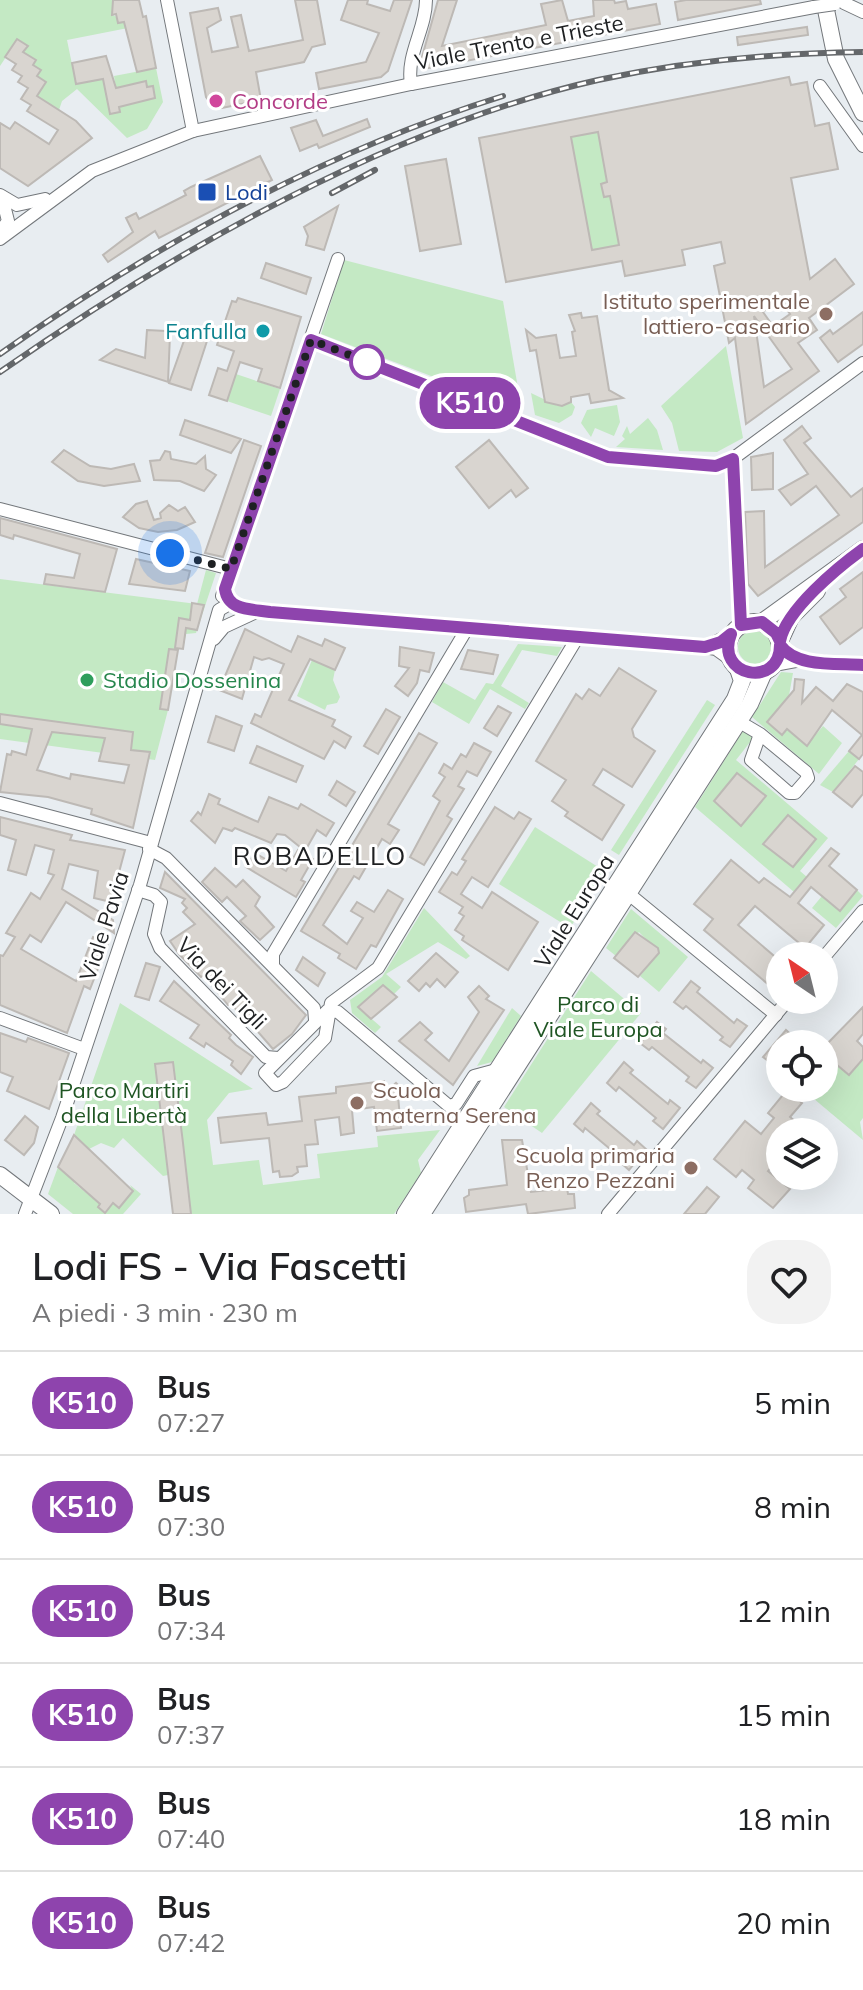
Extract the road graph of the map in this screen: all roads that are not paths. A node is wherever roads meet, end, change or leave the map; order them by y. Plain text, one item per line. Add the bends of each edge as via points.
1 (167, 0) edge
2 (426, 0) edge
3 (761, 1) edge
4 (832, 3) edge
5 (863, 12) edge
6 (770, 13) junction
7 (411, 84) junction
8 (820, 86) dead end
9 (863, 113) edge
10 (192, 128) junction
11 (863, 146) edge
12 (1, 196) edge
13 (56, 196) junction
14 (0, 232) edge
15 (0, 239) edge
16 (338, 259) dead end
17 (311, 340) junction
18 (863, 363) edge
19 (733, 459) junction
20 (0, 509) edge
21 (863, 549) edge
22 (840, 566) junction
23 (231, 569) junction
24 (225, 589) junction
25 (218, 612) junction
26 (234, 613) junction
27 (762, 622) junction
28 (468, 627) junction
29 (736, 630) junction
30 (579, 635) junction
31 (780, 643) junction
32 (705, 647) junction
33 (210, 648) junction
34 (801, 660) junction
35 (734, 664) junction
36 (863, 665) edge
37 (769, 669) junction
38 (738, 721) junction
39 (760, 734) junction
40 (0, 803) edge
41 (150, 846) junction
42 (623, 889) junction
43 (138, 890) junction
44 (863, 911) edge
45 (837, 942) edge
46 (273, 966) junction
47 (310, 1004) junction
48 (333, 1006) junction
49 (776, 1015) joint
50 (0, 1018) edge
51 (315, 1020) junction
52 (84, 1049) junction
53 (278, 1058) junction
54 (500, 1069) junction
55 (0, 1175) edge
56 (434, 1181) junction
57 (29, 1207) edge
58 (51, 1214) edge
59 (405, 1214) edge
60 (422, 1214) edge
61 (608, 1214) edge

1 - 10 street
2 - 7 street via 410,62
3 - 6 street
4 - 5 street
4 - 6 street, Viale Trento e Trieste
4 - 9 street via 836,59
6 - 7 street, Viale Trento e Trieste
7 - 10 street, Viale Trento e Trieste
8 - 11 street
10 - 13 street, Viale Trento e Trieste via 124,155
12 - 13 street via 30,205
12 - 14 street via 8,221
13 - 15 street, Viale Trento e Trieste
16 - 17 street
17 - 19 street via 608,457 716,466
17 - 23 street
18 - 19 street
19 - 29 street
20 - 23 street
21 - 22 street
22 - 27 street
22 - 31 street via 791,617
23 - 24 street
24 - 25 street
24 - 26 street
25 - 26 street
25 - 33 street
26 - 28 street
26 - 33 street
27 - 29 street
27 - 31 street
28 - 30 street
28 - 46 street via 273,954
29 - 32 street
29 - 35 street via 727,651
30 - 32 street
30 - 48 street via 378,968
31 - 34 street via 787,654
31 - 37 street
32 - 35 street
33 - 41 street, Viale Pavia
34 - 36 street
34 - 37 street
35 - 37 street via 750,674
35 - 42 street, Viale Europa via 742,681 735,699
37 - 38 street, Viale Europa
38 - 39 street
38 - 42 street, Viale Europa
39 - 39 street via 751,760 789,793 796,792 808,778 806,772
40 - 41 street
41 - 43 street, Viale Pavia
41 - 46 street
42 - 49 street
42 - 54 street, Viale Europa
42 - 56 street, Viale Europa
43 - 52 street, Viale Pavia
43 - 53 street, Via dei Tigli via 161,902 154,934 157,945 266,1057
44 - 45 street
46 - 47 street
47 - 48 street
47 - 51 street
48 - 51 street
48 - 53 street via 325,1038 276,1085 265,1073
48 - 54 street via 449,1106 456,1104 474,1076
49 - 61 street
50 - 52 street
51 - 53 street
52 - 57 street, Viale Pavia
54 - 56 street, Viale Europa
55 - 57 street
56 - 59 street, Viale Europa
56 - 60 street, Viale Europa
57 - 58 street

